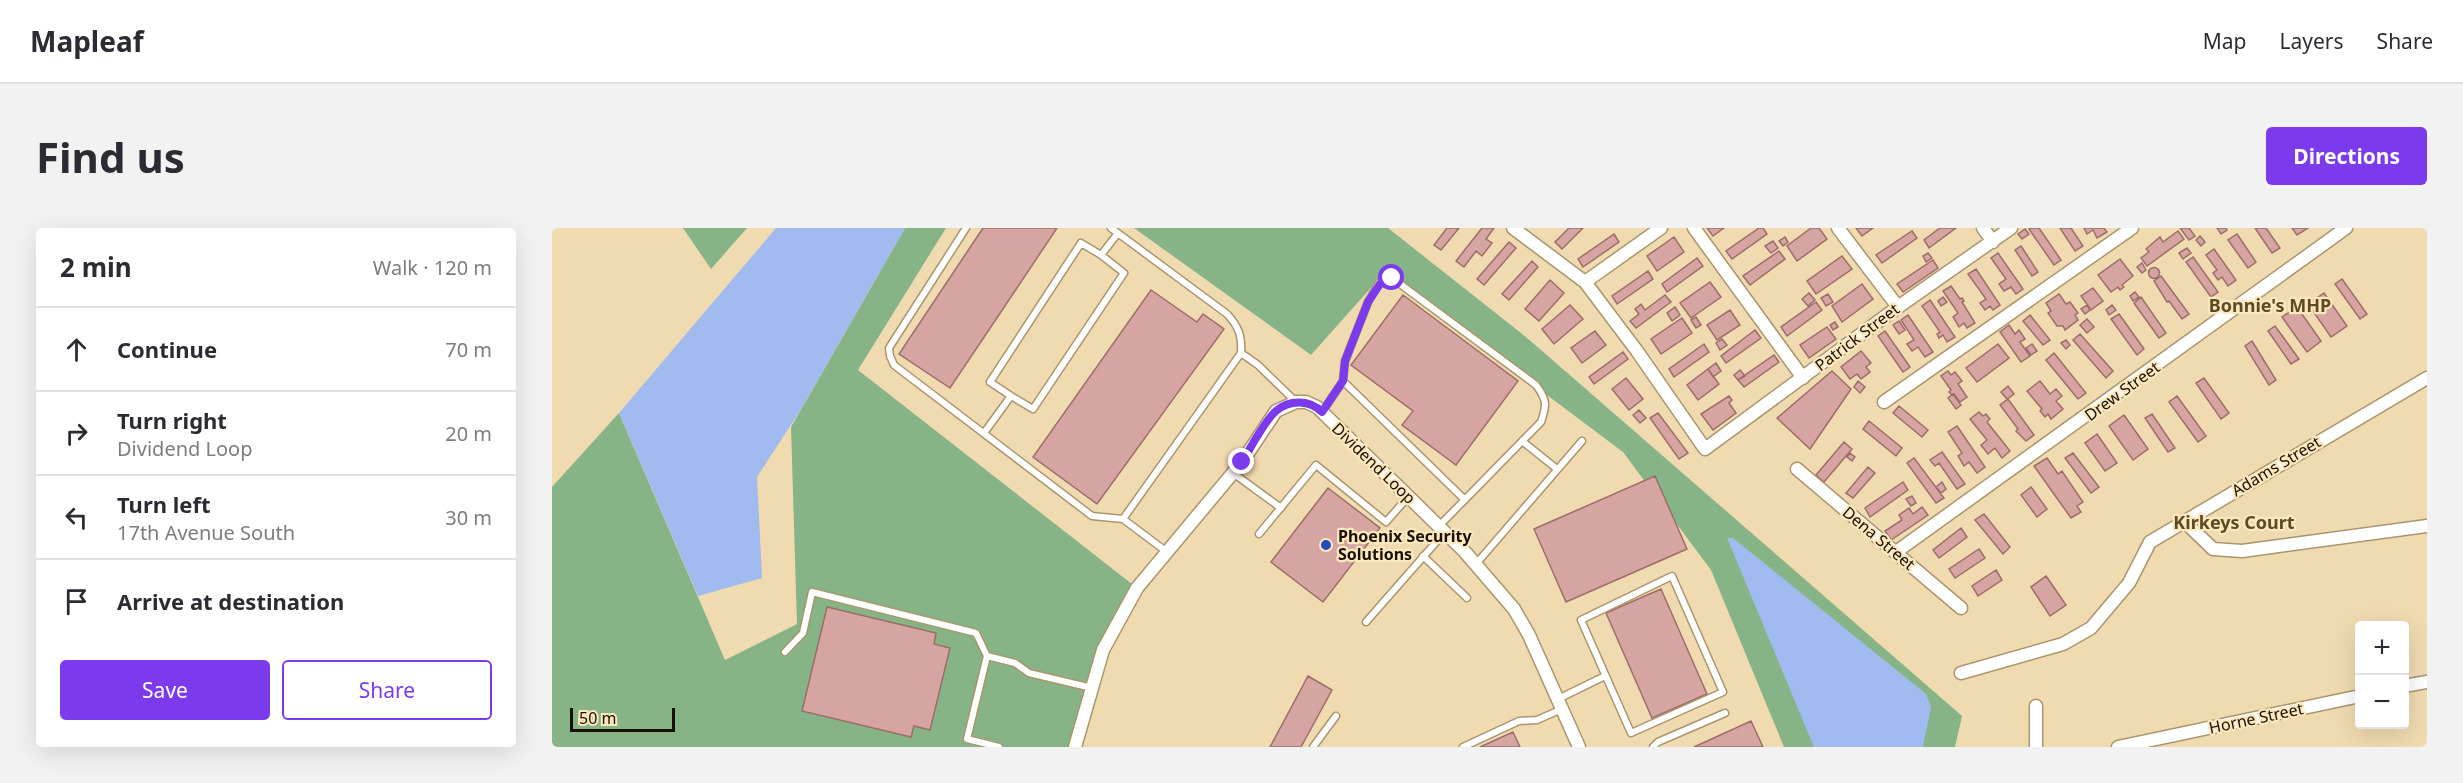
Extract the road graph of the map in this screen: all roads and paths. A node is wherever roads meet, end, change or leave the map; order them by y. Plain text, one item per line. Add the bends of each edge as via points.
1 (966, 228) edge
2 (1111, 228) edge
3 (1513, 228) edge
4 (1661, 228) edge
5 (1694, 228) edge
6 (1839, 228) edge
7 (1983, 228) edge
8 (2011, 228) edge
9 (2132, 228) edge
10 (2346, 228) edge
11 (1118, 233) junction
12 (1993, 242) junction
13 (1101, 255) junction
14 (1585, 282) junction
15 (1898, 307) junction
16 (1241, 354) junction
17 (1803, 378) junction
18 (2427, 378) edge
19 (1343, 381) junction
20 (1011, 396) junction
21 (1296, 402) junction
22 (1884, 402) dead end
23 (1322, 412) junction
24 (984, 433) junction
25 (1522, 441) junction
26 (1582, 441) dead end
27 (1557, 469) junction
28 (1797, 469) dead end
29 (1233, 473) junction
30 (1408, 496) junction
31 (1465, 500) junction
32 (1281, 508) junction
33 (1123, 519) junction
34 (2184, 521) junction
35 (2427, 526) edge
36 (1442, 529) junction
37 (1260, 534) dead end
38 (1167, 552) junction
39 (1896, 552) junction
40 (1424, 556) junction
41 (1476, 564) junction
42 (1467, 598) dead end
43 (1961, 608) dead end
44 (1366, 622) dead end
45 (785, 652) dead end
46 (987, 656) junction
47 (1961, 673) dead end
48 (1605, 676) junction
49 (2427, 682) edge
50 (2409, 685) edge
51 (1092, 688) junction
52 (2355, 697) edge
53 (1560, 704) junction
54 (2036, 706) dead end
55 (1725, 713) dead end
56 (1336, 716) dead end
57 (1079, 746) edge
58 (999, 747) edge
59 (1313, 747) edge
60 (1463, 747) edge
61 (1579, 747) edge
62 (1653, 747) edge
63 (2037, 747) edge
64 (2118, 747) edge

1 - 24 lane via 889,348 894,365
2 - 11 lane
3 - 14 street
4 - 14 street
5 - 17 street
6 - 15 street
7 - 12 street
8 - 12 street, Patrick Street
9 - 22 street
10 - 39 street, Drew Street
11 - 13 lane
11 - 16 lane via 1227,314 1238,326
12 - 15 street, Patrick Street
13 - 20 lane via 1081,243 990,382
13 - 20 lane via 1124,273 1033,409
14 - 17 street, Patrick Street via 1706,449
15 - 17 street, Patrick Street
16 - 21 lane
16 - 33 lane
18 - 34 street, Adams Street
19 - 23 lane
19 - 25 lane via 1345,361 1368,302 1380,284 1392,278 1536,385 1545,396 1547,405 1541,422
19 - 31 lane
20 - 24 lane
21 - 23 street, Dividend Loop via 1306,402
21 - 29 street via 1276,411
23 - 30 street, Dividend Loop
24 - 33 lane via 1092,516
25 - 27 lane
25 - 31 lane
26 - 27 lane
27 - 41 lane
28 - 39 street, Dena Street
29 - 32 lane
29 - 38 street
30 - 32 lane via 1386,522 1316,465
30 - 36 street, Dividend Loop
31 - 36 lane
32 - 37 lane
33 - 38 lane
34 - 35 street via 2212,549 2242,551
34 - 47 street, Adams Street via 2150,542 2129,583 2091,628 2063,644
36 - 40 lane
36 - 41 street, Dividend Loop
38 - 51 street via 1137,588 1103,650
39 - 43 street, Dena Street
40 - 42 lane
40 - 44 lane
41 - 53 street, Dividend Loop via 1514,609
45 - 46 lane via 803,633 812,592 976,633
46 - 51 lane via 1015,663 1029,673
46 - 58 lane via 967,740
48 - 48 lane via 1581,620 1672,576 1723,692 1631,733
48 - 53 lane
49 - 50 street
51 - 57 street
52 - 64 street, Horne Street
53 - 60 lane via 1537,720 1519,721
53 - 61 street, Dividend Loop
54 - 63 street
55 - 62 lane
56 - 59 lane

